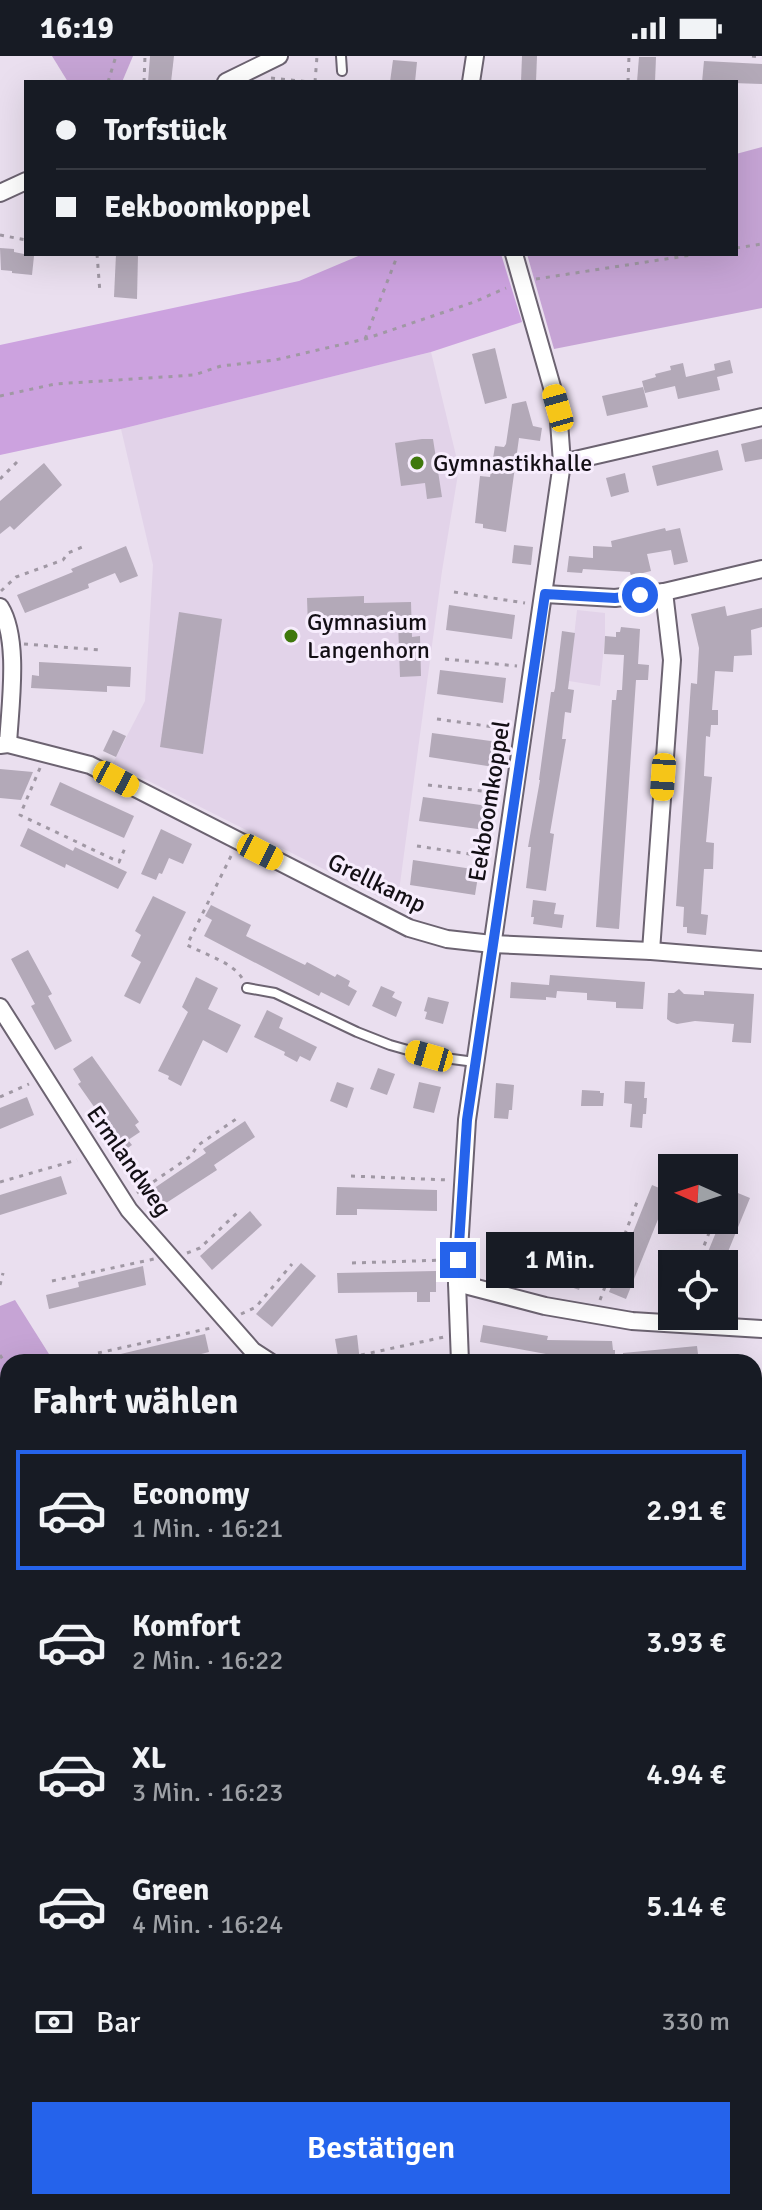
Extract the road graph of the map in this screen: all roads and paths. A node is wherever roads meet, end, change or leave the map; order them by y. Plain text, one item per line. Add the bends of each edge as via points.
1 (116, 56) edge
2 (145, 56) edge
3 (279, 56) edge
4 (317, 56) edge
5 (341, 56) edge
6 (475, 56) edge
7 (629, 56) edge
8 (752, 56) edge
9 (762, 57) edge
10 (342, 71) dead end
11 (245, 73) junction
12 (109, 80) edge
13 (144, 80) edge
14 (230, 80) edge
15 (293, 80) edge
16 (313, 80) edge
17 (471, 80) edge
18 (628, 80) edge
19 (24, 182) edge
20 (0, 193) edge
21 (0, 235) edge
22 (24, 240) edge
23 (762, 244) edge
24 (738, 248) edge
25 (97, 256) edge
26 (397, 256) edge
27 (515, 256) edge
28 (685, 256) edge
29 (522, 281) junction
30 (100, 293) dead end
31 (365, 339) junction
32 (0, 396) edge
33 (762, 417) edge
34 (19, 460) dead end
35 (562, 463) junction
36 (0, 479) edge
37 (87, 545) dead end
38 (762, 569) edge
39 (0, 591) edge
40 (454, 592) dead end
41 (664, 592) junction
42 (544, 600) junction
43 (0, 607) edge
44 (12, 643) junction
45 (100, 650) dead end
46 (445, 659) dead end
47 (534, 667) junction
48 (437, 719) dead end
49 (524, 731) junction
50 (4, 744) edge
51 (46, 753) junction
52 (428, 785) dead end
53 (515, 795) junction
54 (239, 840) junction
55 (417, 846) dead end
56 (125, 848) dead end
57 (505, 859) junction
58 (492, 944) junction
59 (651, 951) junction
60 (762, 960) edge
61 (247, 988) joint
62 (0, 1007) edge
63 (475, 1062) junction
64 (45, 1077) junction
65 (0, 1097) edge
66 (239, 1117) dead end
67 (94, 1155) junction
68 (351, 1176) dead end
69 (0, 1182) edge
70 (462, 1186) junction
71 (124, 1202) junction
72 (637, 1202) dead end
73 (239, 1211) dead end
74 (171, 1257) junction
75 (458, 1260) junction
76 (352, 1263) dead end
77 (292, 1264) dead end
78 (3, 1273) dead end
79 (52, 1281) dead end
80 (457, 1283) junction
81 (0, 1285) edge
82 (594, 1315) junction
83 (228, 1322) junction
84 (762, 1329) edge
85 (459, 1334) junction
86 (98, 1353) dead end
87 (258, 1354) edge
88 (366, 1354) edge
89 (460, 1354) edge

1 - 12 path
2 - 13 path
3 - 11 street
4 - 16 path
5 - 10 lane
6 - 17 street
7 - 18 path
8 - 9 path
11 - 14 street
11 - 15 path
19 - 20 street
21 - 22 path
23 - 24 path
25 - 30 path
26 - 31 path
27 - 29 street, Eekboomkoppel
28 - 29 path
29 - 31 path
29 - 35 street, Eekboomkoppel via 558,408
31 - 32 path via 194,375 55,384
33 - 35 street
34 - 36 path
35 - 42 street, Eekboomkoppel
37 - 39 path via 16,577
38 - 41 street
40 - 42 path
41 - 42 street
41 - 59 street via 672,660
42 - 47 street, Eekboomkoppel
43 - 44 street
44 - 45 path
44 - 50 street
46 - 47 path
47 - 49 street, Eekboomkoppel
48 - 49 path
49 - 53 street, Eekboomkoppel
50 - 51 street, Grellkamp
51 - 54 street, Grellkamp via 90,765
51 - 56 path via 20,815 119,862
52 - 53 path
53 - 57 street, Eekboomkoppel
54 - 58 street, Grellkamp via 409,928
54 - 61 path via 187,945 239,972
55 - 57 path
57 - 58 street, Eekboomkoppel
58 - 59 street, Grellkamp
58 - 63 street, Eekboomkoppel
59 - 60 street, Grellkamp
61 - 63 lane via 275,993 390,1045
62 - 64 street, Ermlandweg
63 - 70 street, Eekboomkoppel
64 - 65 path
64 - 67 street, Ermlandweg
66 - 71 path
67 - 69 path
67 - 71 street, Ermlandweg
68 - 70 path via 449,1180
70 - 75 street, Eekboomkoppel
71 - 74 street, Ermlandweg
72 - 82 path
73 - 74 path via 200,1248
74 - 79 path
74 - 83 street, Ermlandweg
75 - 76 path
75 - 80 street, Eekboomkoppel
77 - 83 path via 256,1307
78 - 81 path
80 - 82 street
80 - 85 street, Eekboomkoppel
82 - 84 street
83 - 86 path
83 - 87 street, Ermlandweg
85 - 88 path
85 - 89 street, Eekboomkoppel

